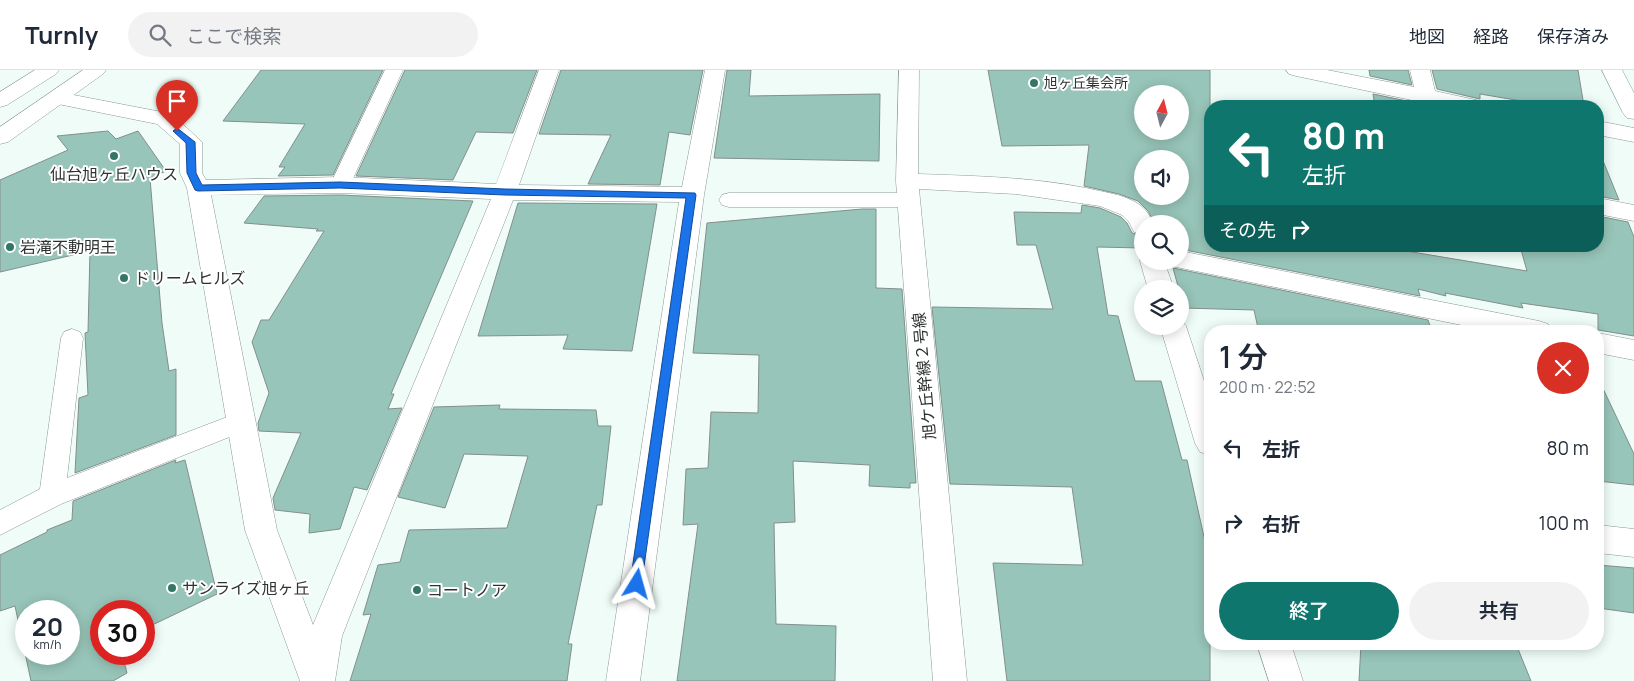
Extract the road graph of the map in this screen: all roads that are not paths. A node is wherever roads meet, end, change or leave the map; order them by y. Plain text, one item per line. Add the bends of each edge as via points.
1 (49, 70) edge
2 (96, 70) edge
3 (394, 70) edge
4 (549, 70) edge
5 (715, 70) edge
6 (909, 70) edge
7 (1296, 70) edge
8 (1420, 70) edge
9 (1612, 70) edge
10 (1426, 97) junction
11 (58, 98) junction
12 (1443, 100) edge
13 (0, 101) edge
14 (1634, 113) edge
15 (1604, 129) edge
16 (1634, 135) edge
17 (0, 137) edge
18 (340, 185) junction
19 (198, 188) junction
20 (908, 190) junction
21 (505, 192) junction
22 (692, 195) junction
23 (729, 200) dead end
24 (1604, 207) edge
25 (1634, 213) edge
26 (1136, 215) edge
27 (1189, 262) edge
28 (1509, 325) edge
29 (1176, 335) edge
30 (72, 338) dead end
31 (1604, 344) edge
32 (1634, 350) edge
33 (242, 421) junction
34 (1204, 424) edge
35 (52, 496) junction
36 (0, 522) edge
37 (1604, 540) edge
38 (1634, 543) edge
39 (1276, 650) edge
40 (318, 681) edge
41 (623, 681) edge
42 (950, 681) edge
43 (1286, 681) edge

1 - 13 street
2 - 11 street
3 - 18 lane
4 - 21 street
5 - 22 street
6 - 20 street, 旭ケ丘幹線２号線
7 - 10 street
8 - 10 street
9 - 14 street
10 - 12 street
11 - 17 street
11 - 19 street via 164,120 191,142 192,173
15 - 16 street
18 - 19 street
18 - 21 street
19 - 33 street
20 - 23 lane
20 - 26 street via 987,184 1061,191 1120,204
20 - 42 street, 旭ケ丘幹線２号線
21 - 22 street
21 - 40 street via 325,636
22 - 41 street
24 - 25 street
27 - 28 street
29 - 34 street
30 - 35 lane
31 - 32 street
33 - 35 lane
33 - 40 street via 262,530
35 - 36 lane
37 - 38 street
39 - 43 street

